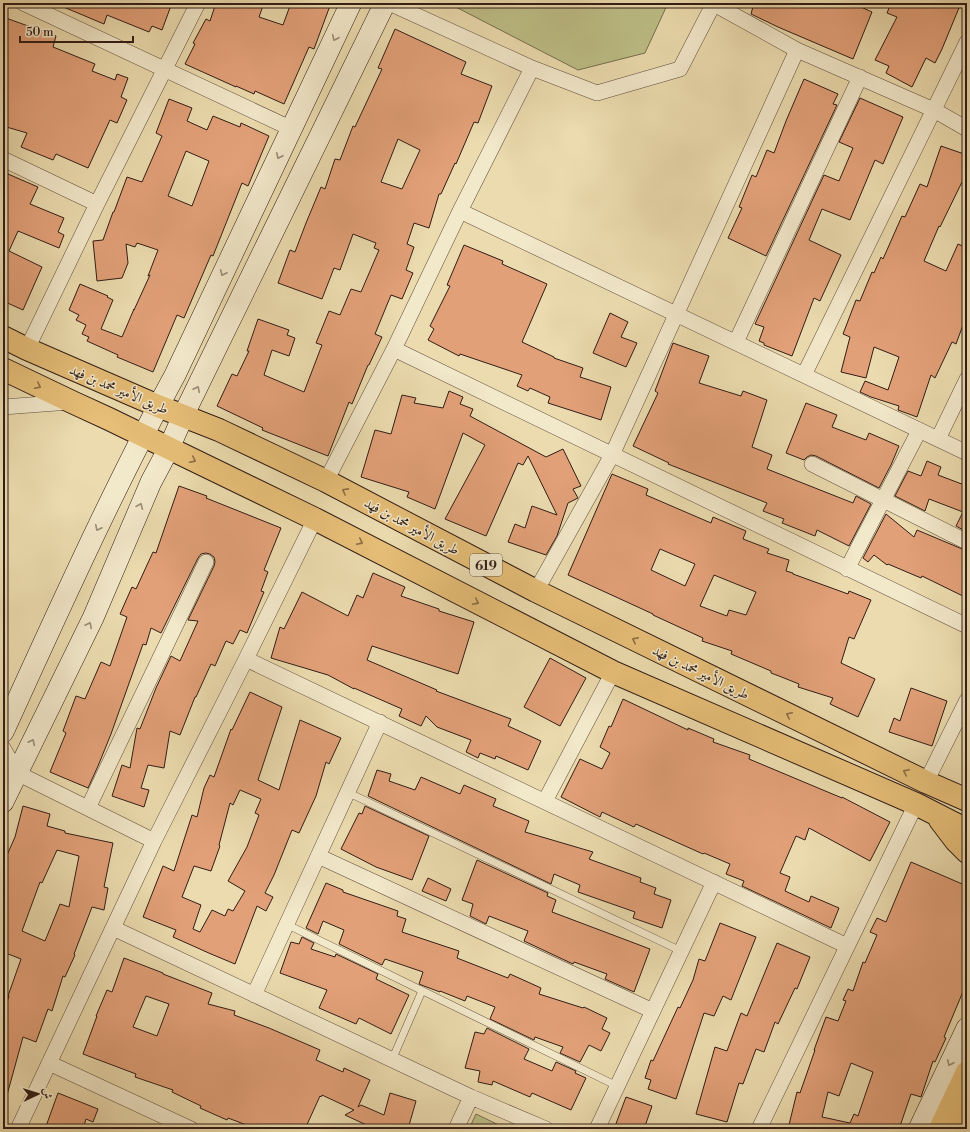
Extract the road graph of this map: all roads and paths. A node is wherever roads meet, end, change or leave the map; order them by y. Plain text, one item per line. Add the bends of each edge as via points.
1 (23, 3) edge
2 (198, 3) edge
3 (351, 3) edge
4 (385, 3) edge
5 (389, 3) edge
6 (714, 4) edge
7 (966, 46) edge
8 (797, 50) junction
9 (532, 68) junction
10 (165, 69) junction
11 (860, 77) junction
12 (934, 110) junction
13 (292, 129) junction
14 (967, 129) edge
15 (3, 159) edge
16 (98, 204) junction
17 (460, 212) junction
18 (676, 314) junction
19 (3, 337) edge
20 (736, 342) junction
21 (27, 349) junction
22 (394, 350) junction
23 (3, 369) edge
24 (804, 375) junction
25 (967, 379) edge
26 (72, 402) junction
27 (158, 406) junction
28 (3, 407) edge
29 (183, 416) junction
30 (919, 431) junction
31 (143, 436) junction
32 (938, 439) junction
33 (169, 448) junction
34 (967, 453) edge
35 (612, 455) junction
36 (812, 464) dead end
37 (326, 481) junction
38 (883, 500) junction
39 (315, 519) junction
40 (967, 542) edge
41 (206, 562) dead end
42 (847, 569) junction
43 (536, 592) junction
44 (967, 626) edge
45 (246, 659) junction
46 (613, 672) junction
47 (967, 700) edge
48 (380, 722) junction
49 (3, 732) edge
50 (3, 748) edge
51 (17, 773) junction
52 (926, 782) junction
53 (347, 792) junction
54 (961, 797) edge
55 (545, 801) junction
56 (3, 802) edge
57 (916, 804) junction
58 (88, 808) junction
59 (937, 815) junction
60 (967, 830) edge
61 (154, 841) junction
62 (967, 852) edge
63 (318, 856) junction
64 (714, 882) junction
65 (286, 924) junction
66 (113, 928) junction
67 (847, 946) junction
68 (682, 951) junction
69 (422, 991) junction
70 (254, 995) junction
71 (653, 1011) junction
72 (965, 1033) edge
73 (392, 1060) junction
74 (49, 1063) junction
75 (967, 1072) edge
76 (617, 1086) junction
77 (471, 1097) junction
78 (967, 1108) edge
79 (18, 1129) edge
80 (191, 1129) edge
81 (456, 1129) edge
82 (546, 1129) edge
83 (598, 1129) edge
84 (759, 1129) edge
85 (920, 1129) edge
86 (940, 1129) edge
87 (957, 1129) edge

1 - 10 street
2 - 10 street
3 -> 13 street
29 -> 4 street
5 - 9 street
6 - 8 street
6 - 9 street via 680,69 597,93
7 - 12 street
8 - 11 street
8 - 18 street
9 - 17 street
10 - 13 street
10 - 16 street
11 - 12 street
11 - 20 street
12 - 14 street
12 - 24 street
13 -> 27 street
15 - 16 street
16 - 21 street
17 - 18 street
17 - 22 street
18 - 20 street
18 - 35 street
19 - 21 highway, طريق الأمير محمد بن فهد / 619
20 - 24 street
21 - 27 highway, طريق الأمير محمد بن فهد / 619
22 - 35 street
22 - 37 street
23 -> 26 highway, 619
24 - 30 street
25 - 32 street
26 - 28 street
26 - 31 highway, 619
27 - 29 highway, طريق الأمير محمد بن فهد / 619
27 - 31 street
29 - 33 street
29 - 37 highway, طريق الأمير محمد بن فهد / 619 via 219,430
30 - 32 street
30 - 38 street
31 - 33 highway, 619
31 -> 49 street via 80,564
32 - 34 street
33 -> 39 highway, 619
51 -> 33 street via 93,618 151,482
35 - 42 street
35 - 43 street
36 - 38 street
43 -> 37 highway, طريق الأمير محمد بن فهد / 619
38 - 40 street
38 - 42 street
39 - 45 street
39 -> 46 highway, 619
41 - 58 street
42 - 44 street
52 -> 43 highway, طريق الأمير محمد بن فهد / 619
45 - 48 street
45 - 61 street
46 - 55 street
46 - 57 highway, 619
47 - 52 street
48 - 53 street
48 - 55 street
50 - 51 street
51 - 56 street
51 - 58 street
52 - 54 highway, طريق الأمير محمد بن فهد / 619
53 - 63 street
53 - 68 lane
55 - 64 street
57 - 59 highway, 619
57 - 67 street
58 - 61 street
59 - 60 highway, 619
59 - 62 highway
61 - 66 street
63 - 65 street
63 - 71 street
64 - 67 street
64 - 68 street
65 - 69 lane
65 - 70 street
66 - 70 street
66 - 74 street
67 - 84 street
68 - 71 street
69 - 73 lane
69 - 76 lane
70 - 73 street
71 - 76 street
72 -> 85 street
73 - 77 street
74 - 79 street
74 - 80 street
75 - 86 highway
76 - 83 street
77 - 81 street
77 - 82 street
78 - 87 highway

